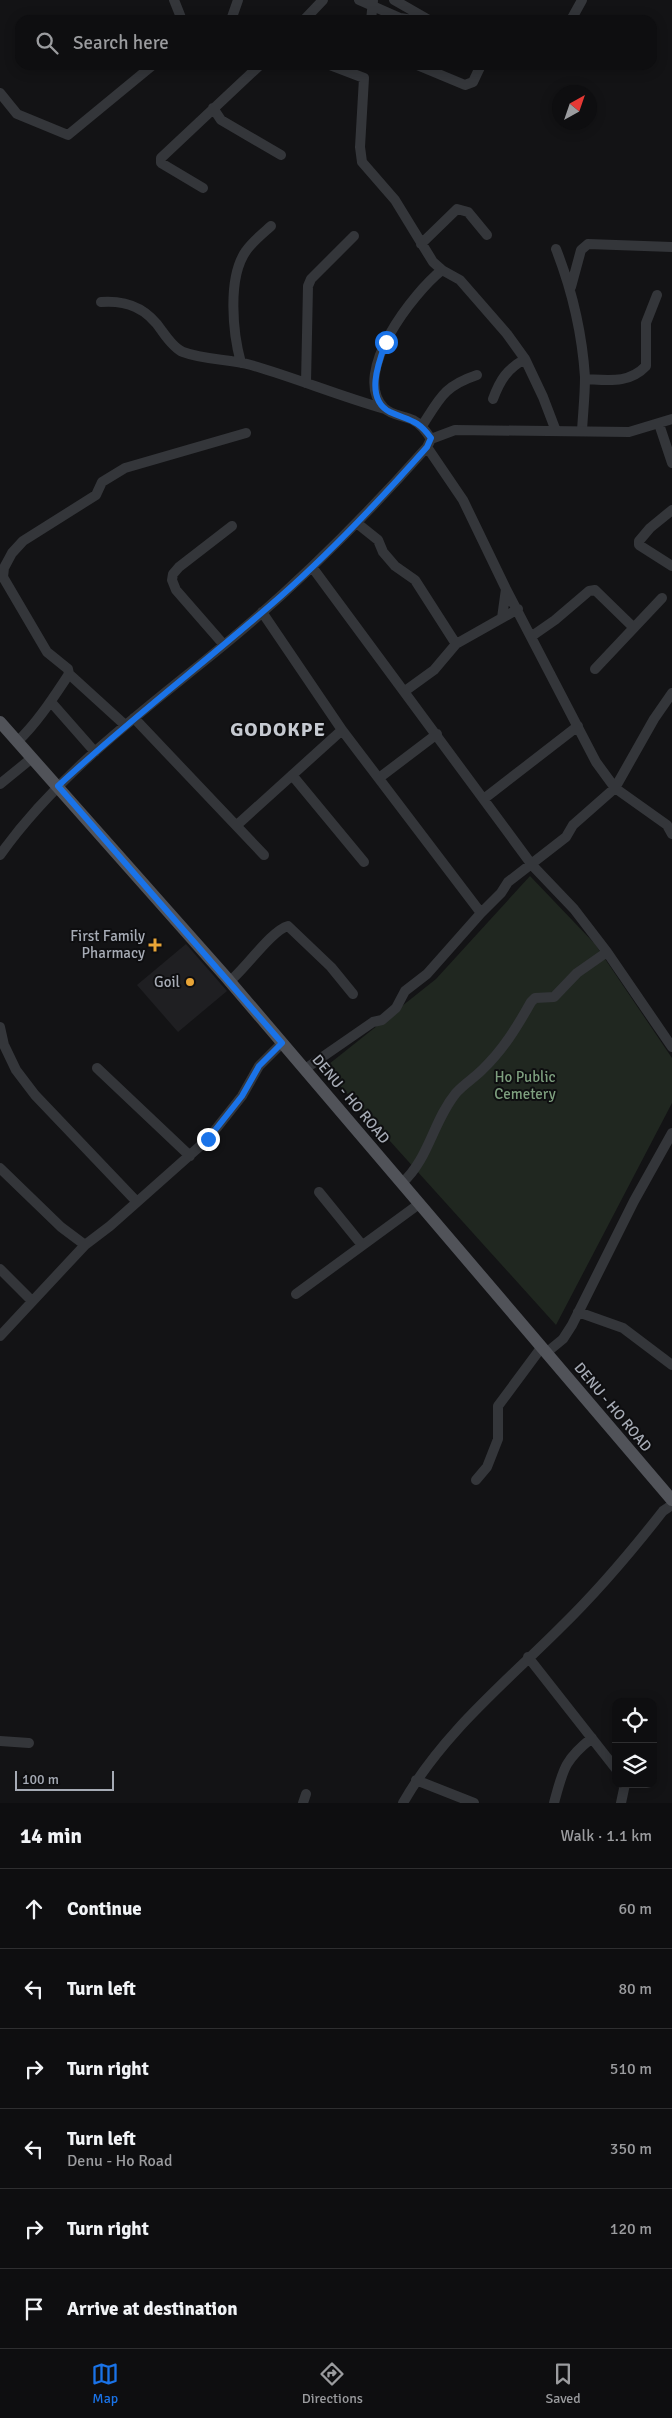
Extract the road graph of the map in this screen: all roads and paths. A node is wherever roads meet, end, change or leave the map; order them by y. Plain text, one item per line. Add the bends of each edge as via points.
1 (174, 0) edge
2 (238, 0) edge
3 (323, 0) edge
4 (359, 0) edge
5 (394, 0) edge
6 (582, 0) edge
7 (373, 3) edge
8 (180, 15) edge
9 (233, 15) edge
10 (309, 15) edge
11 (395, 15) edge
12 (420, 15) edge
13 (574, 15) edge
14 (147, 70) edge
15 (255, 70) edge
16 (343, 70) edge
17 (429, 70) edge
18 (478, 70) edge
19 (0, 93) edge
20 (214, 108) junction
21 (281, 155) dead end
22 (203, 188) dead end
23 (270, 226) dead end
24 (486, 235) dead end
25 (354, 236) dead end
26 (421, 244) junction
27 (672, 247) edge
28 (556, 249) dead end
29 (442, 270) junction
30 (571, 288) junction
31 (657, 295) dead end
32 (101, 302) dead end
33 (525, 359) junction
34 (242, 363) junction
35 (477, 374) dead end
36 (585, 379) junction
37 (306, 383) junction
38 (493, 399) dead end
39 (384, 409) junction
40 (672, 418) edge
41 (659, 424) junction
42 (422, 426) junction
43 (556, 431) junction
44 (582, 431) junction
45 (246, 433) dead end
46 (429, 443) junction
47 (672, 463) edge
48 (672, 510) edge
49 (358, 524) junction
50 (232, 526) dead end
51 (672, 566) edge
52 (312, 567) junction
53 (506, 589) junction
54 (662, 598) dead end
55 (518, 609) junction
56 (262, 612) junction
57 (502, 618) junction
58 (633, 627) junction
59 (532, 636) junction
60 (456, 644) junction
61 (224, 645) junction
62 (594, 669) dead end
63 (69, 674) junction
64 (405, 691) junction
65 (672, 693) edge
66 (51, 702) junction
67 (134, 718) junction
68 (0, 722) edge
69 (125, 725) junction
70 (578, 726) junction
71 (342, 730) junction
72 (437, 734) junction
73 (17, 742) junction
74 (95, 752) junction
75 (32, 758) junction
76 (292, 775) junction
77 (379, 778) junction
78 (0, 784) edge
79 (58, 786) junction
80 (615, 788) junction
81 (485, 798) junction
82 (237, 825) junction
83 (672, 834) edge
84 (0, 855) edge
85 (264, 855) dead end
86 (364, 862) dead end
87 (532, 864) junction
88 (481, 913) junction
89 (607, 952) junction
90 (230, 981) junction
91 (353, 994) dead end
92 (0, 1027) edge
93 (282, 1043) junction
94 (672, 1047) edge
95 (97, 1068) dead end
96 (305, 1069) junction
97 (672, 1133) edge
98 (190, 1156) junction
99 (0, 1168) edge
100 (402, 1183) junction
101 (319, 1192) dead end
102 (137, 1202) junction
103 (419, 1204) junction
104 (85, 1245) junction
105 (362, 1245) junction
106 (0, 1268) edge
107 (296, 1294) dead end
108 (32, 1301) junction
109 (578, 1312) junction
110 (0, 1336) edge
111 (544, 1350) junction
112 (672, 1365) edge
113 (476, 1480) dead end
114 (672, 1500) edge
115 (672, 1505) edge
116 (528, 1657) junction
117 (592, 1738) junction
118 (0, 1741) edge
119 (29, 1743) dead end
120 (612, 1764) edge
121 (416, 1780) junction
122 (624, 1788) edge
123 (404, 1803) edge
124 (474, 1803) edge
125 (554, 1803) edge
126 (621, 1803) edge

1 - 8 street
2 - 9 street
3 - 10 street
4 - 7 street
5 - 12 street
6 - 13 street
7 - 11 street
14 - 19 street via 68,135 17,114
15 - 20 street
16 - 26 street via 364,78 362,162 395,200
17 - 18 street via 465,85 473,82
20 - 21 street via 221,120
20 - 22 street via 160,161 169,170
23 - 34 street via 245,253 238,272 233,314 234,334
24 - 26 street via 468,212 457,209
25 - 37 street via 311,279 308,286
26 - 29 street
27 - 30 street via 588,244 581,250
28 - 30 street
29 - 33 street via 460,280
29 - 39 street via 392,328 376,371 377,395
30 - 36 street
31 - 36 street via 646,323 646,366 624,380
32 - 34 street via 118,301 138,308 181,352
33 - 38 street via 503,377
33 - 43 street
34 - 37 street
35 - 42 street via 457,381 448,389
36 - 44 street
37 - 39 street
39 - 42 street
40 - 41 street
41 - 44 street via 629,432
41 - 47 street
42 - 46 street
43 - 44 street
43 - 46 street via 455,430
45 - 63 street via 125,468 102,482 96,495 23,541 12,553 3,577 47,652 68,669
46 - 49 street
46 - 53 street via 463,500
48 - 51 street via 639,542 645,551
49 - 52 street
49 - 60 street via 378,540 395,566 415,580
50 - 61 street via 179,567 172,580 176,590
52 - 56 street
52 - 64 street
53 - 55 street
53 - 57 street
54 - 58 street
55 - 57 street
55 - 59 street
56 - 61 street
56 - 71 street
57 - 60 street
58 - 59 street via 595,590 582,596
58 - 62 street
59 - 70 street
60 - 64 street via 434,670
61 - 67 street
63 - 66 street
63 - 69 street
64 - 72 street
65 - 80 street
66 - 73 street
66 - 74 street
67 - 69 street
67 - 82 street
68 - 73 main road, DENU - HO ROAD
69 - 74 street
70 - 80 street via 596,762
70 - 81 street
71 - 76 street
71 - 77 street
72 - 77 street
72 - 81 street
73 - 75 main road, DENU - HO ROAD
74 - 79 street
75 - 78 street
75 - 79 main road, DENU - HO ROAD
76 - 82 street
76 - 86 street
77 - 88 street
79 - 84 street
79 - 90 main road, DENU - HO ROAD
80 - 83 street via 667,825
80 - 87 street via 573,825 566,837
81 - 87 street
82 - 85 street
87 - 88 street via 508,882
87 - 89 street via 574,909
88 - 96 street via 427,974 405,991 396,1008
89 - 94 street
89 - 100 street via 577,973 554,998 535,998 531,1002 511,1037 482,1071 457,1092 421,1162
90 - 91 street via 266,943 288,926 331,967
90 - 93 main road, DENU - HO ROAD
92 - 102 street via 4,1045 16,1070 35,1095
93 - 96 main road, DENU - HO ROAD
93 - 98 street via 259,1066 224,1120
95 - 98 street
96 - 100 main road, DENU - HO ROAD
97 - 109 street
98 - 102 street
99 - 104 street via 61,1227
100 - 103 main road, DENU - HO ROAD
101 - 105 street
102 - 104 street
103 - 105 street
103 - 111 main road, DENU - HO ROAD
104 - 108 street
105 - 107 street
106 - 108 street
108 - 110 street
109 - 111 street via 563,1339
109 - 112 street via 623,1328
111 - 113 street via 498,1406 498,1439 487,1468
111 - 114 main road, DENU - HO ROAD
115 - 116 street via 663,1511 566,1622
116 - 117 street
116 - 121 street via 488,1697
117 - 120 street
117 - 125 street via 566,1762
118 - 119 street
121 - 123 street
121 - 124 street
122 - 126 street

